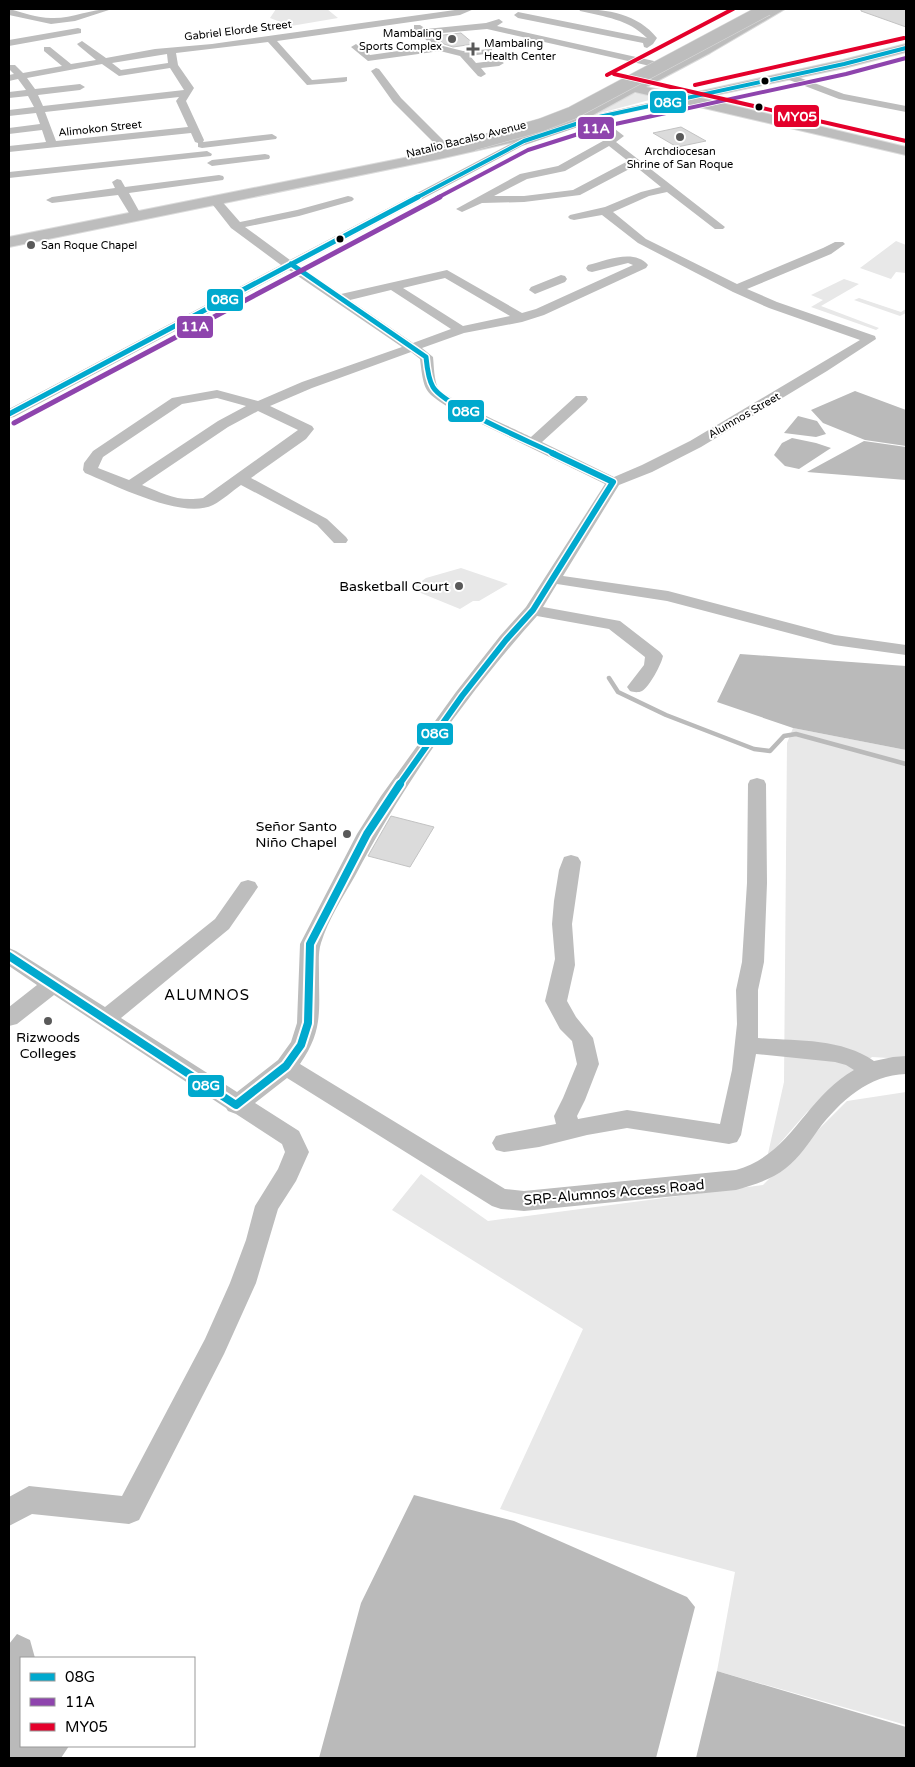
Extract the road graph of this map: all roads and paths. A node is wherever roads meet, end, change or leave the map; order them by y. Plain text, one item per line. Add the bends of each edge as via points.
1 (108, 9) edge
2 (470, 9) edge
3 (534, 9) edge
4 (583, 9) edge
5 (754, 9) edge
6 (766, 9) edge
7 (779, 9) edge
8 (9, 12) edge
9 (518, 15) junction
10 (399, 17) junction
11 (74, 18) junction
12 (486, 26) junction
13 (424, 32) junction
14 (271, 39) junction
15 (650, 42) junction
16 (9, 43) edge
17 (82, 44) dead end
18 (356, 47) dead end
19 (440, 48) junction
20 (906, 48) edge
21 (47, 49) dead end
22 (171, 50) junction
23 (489, 51) dead end
24 (463, 54) junction
25 (624, 57) junction
26 (106, 61) junction
27 (499, 63) dead end
28 (651, 63) junction
29 (9, 64) edge
30 (173, 65) junction
31 (68, 67) junction
32 (672, 68) junction
33 (376, 71) dead end
34 (22, 75) junction
35 (787, 76) junction
36 (9, 78) edge
37 (136, 78) dead end
38 (344, 79) dead end
39 (617, 82) junction
40 (638, 86) junction
41 (80, 87) dead end
42 (598, 91) junction
43 (32, 92) junction
44 (185, 93) junction
45 (9, 95) edge
46 (150, 97) junction
47 (690, 97) junction
48 (610, 100) junction
49 (40, 109) junction
50 (906, 109) edge
51 (630, 110) junction
52 (9, 112) edge
53 (594, 118) junction
54 (45, 126) junction
55 (9, 130) edge
56 (193, 130) junction
57 (272, 138) dead end
58 (609, 141) junction
59 (52, 145) junction
60 (443, 146) junction
61 (906, 146) edge
62 (9, 149) edge
63 (906, 151) edge
64 (104, 153) junction
65 (207, 154) junction
66 (265, 157) dead end
67 (395, 160) junction
68 (639, 165) junction
69 (9, 174) edge
70 (670, 188) junction
71 (219, 190) junction
72 (617, 191) dead end
73 (122, 192) junction
74 (348, 199) dead end
75 (52, 200) dead end
76 (480, 200) junction
77 (462, 210) dead end
78 (133, 211) junction
79 (605, 211) junction
80 (574, 216) dead end
81 (235, 226) junction
82 (718, 228) dead end
83 (12, 238) edge
84 (839, 244) dead end
85 (291, 264) junction
86 (592, 268) dead end
87 (561, 279) dead end
88 (392, 286) junction
89 (737, 289) junction
90 (341, 298) junction
91 (558, 303) junction
92 (522, 318) junction
93 (461, 330) junction
94 (412, 346) junction
95 (581, 399) dead end
96 (258, 406) junction
97 (9, 414) edge
98 (533, 443) junction
99 (240, 478) junction
100 (613, 482) junction
101 (130, 486) junction
102 (340, 540) dead end
103 (552, 579) junction
104 (533, 610) junction
105 (906, 650) edge
106 (636, 688) dead end
107 (757, 784) dead end
108 (571, 862) dead end
109 (248, 886) dead end
110 (9, 956) edge
111 (52, 985) junction
112 (9, 1018) edge
113 (105, 1019) junction
114 (746, 1046) junction
115 (906, 1065) edge
116 (286, 1066) junction
117 (870, 1070) junction
118 (236, 1105) junction
119 (570, 1130) junction
120 (504, 1143) dead end
121 (9, 1512) edge

1 - 11 street
2 - 10 street, Gabriel Elorde Street
3 - 9 street
4 - 15 street via 632,21 650,35
5 - 28 main road, Natalio Bacalso Avenue
6 - 67 main road, Natalio Bacalso Avenue, bridge via 572,113 541,126
7 - 32 main road, Natalio Bacalso Avenue
8 - 11 street via 48,21
9 - 12 street
9 - 15 street
10 - 13 street
10 - 14 street, Gabriel Elorde Street
11 - 16 street via 86,29
12 - 13 street
12 - 25 street
13 - 19 street
14 - 22 street, Gabriel Elorde Street
14 - 38 street via 310,83
15 - 25 street
17 - 26 street
18 - 19 street via 368,58
19 - 24 street
20 - 35 main road
21 - 31 street
22 - 26 street, Gabriel Elorde Street via 145,51
22 - 30 street
23 - 24 street
24 - 27 street via 477,70
25 - 28 street
26 - 30 street via 119,73
26 - 31 street, Gabriel Elorde Street
28 - 32 street
28 - 39 main road, Natalio Bacalso Avenue
29 - 34 street
30 - 44 street via 189,88
31 - 34 street, Gabriel Elorde Street
32 - 40 main road, Natalio Bacalso Avenue
33 - 60 street via 397,100
34 - 36 street, Gabriel Elorde Street
34 - 43 street
35 - 47 main road
35 - 50 street via 842,97
37 - 46 street
39 - 40 main road
39 - 42 main road, Natalio Bacalso Avenue
40 - 47 main road
40 - 48 main road, Natalio Bacalso Avenue
41 - 43 street
42 - 48 main road via 599,96
42 - 60 main road, Natalio Bacalso Avenue via 534,122
43 - 45 street
43 - 49 street
44 - 46 street
44 - 56 street via 181,101
46 - 49 street
47 - 51 street
47 - 61 main road
47 - 63 main road via 855,141
48 - 51 main road via 628,103
48 - 67 main road, Natalio Bacalso Avenue via 537,133 489,145
49 - 52 street
49 - 54 street
51 - 53 street
53 - 58 street via 619,136
53 - 85 street via 518,144
54 - 55 street
54 - 59 street
56 - 64 street, Alimokon Street
56 - 65 street
57 - 65 street
58 - 68 street
58 - 76 street via 561,169 524,176
59 - 62 street, Alimokon Street
59 - 64 street, Alimokon Street
60 - 67 main road, Natalio Bacalso Avenue
64 - 65 street
64 - 69 street
64 - 73 street
65 - 66 street
65 - 71 street
67 - 71 main road, Natalio Bacalso Avenue
68 - 70 street
68 - 72 street
68 - 76 street via 576,193
70 - 79 street via 644,194
70 - 82 street
71 - 73 street
71 - 78 main road, Natalio Bacalso Avenue
71 - 81 street
71 - 83 main road, Natalio Bacalso Avenue
73 - 75 street
73 - 78 street
74 - 81 street
76 - 77 street
78 - 83 main road, Natalio Bacalso Avenue
79 - 80 street
79 - 89 street via 642,241
81 - 85 street
84 - 89 street
85 - 90 street
85 - 97 street
86 - 91 street via 629,259 642,265
87 - 91 street via 535,290
88 - 90 street
88 - 92 street via 447,274
88 - 93 street
89 - 100 street, Alumnos Street via 870,339 704,438 642,472
90 - 94 street
91 - 92 street
92 - 93 street
93 - 94 street
94 - 96 street
94 - 98 street via 426,357 430,385 435,393
95 - 98 street
96 - 99 street via 307,429
96 - 101 street via 222,424
96 - 101 street via 218,394 177,402 98,454 91,463 90,470
98 - 100 street
99 - 101 street via 207,502 187,505
99 - 102 street via 322,522
100 - 103 street
103 - 104 street
103 - 105 street via 668,596 834,640
104 - 106 street via 614,625 625,632 654,656 652,666
104 - 116 street via 462,696 388,800 340,882 310,944 308,1023 301,1045
107 - 114 street via 757,883 753,962 747,990
108 - 119 street via 562,925 565,959 556,1001 568,1023 582,1038 588,1064 566,1116
109 - 113 street via 222,924
110 - 111 street
111 - 112 street
111 - 113 street
113 - 118 street
114 - 117 street via 835,1053 853,1058
114 - 119 street via 729,1135 627,1119
115 - 117 street, SRP-Alumnos Access Road
116 - 117 street, SRP-Alumnos Access Road via 501,1199 524,1201 736,1180 757,1174 777,1162 792,1148 818,1113
116 - 118 street
118 - 121 street via 291,1138 297,1152 288,1174 267,1206 243,1283 215,1346 129,1510 28,1500
119 - 120 street

